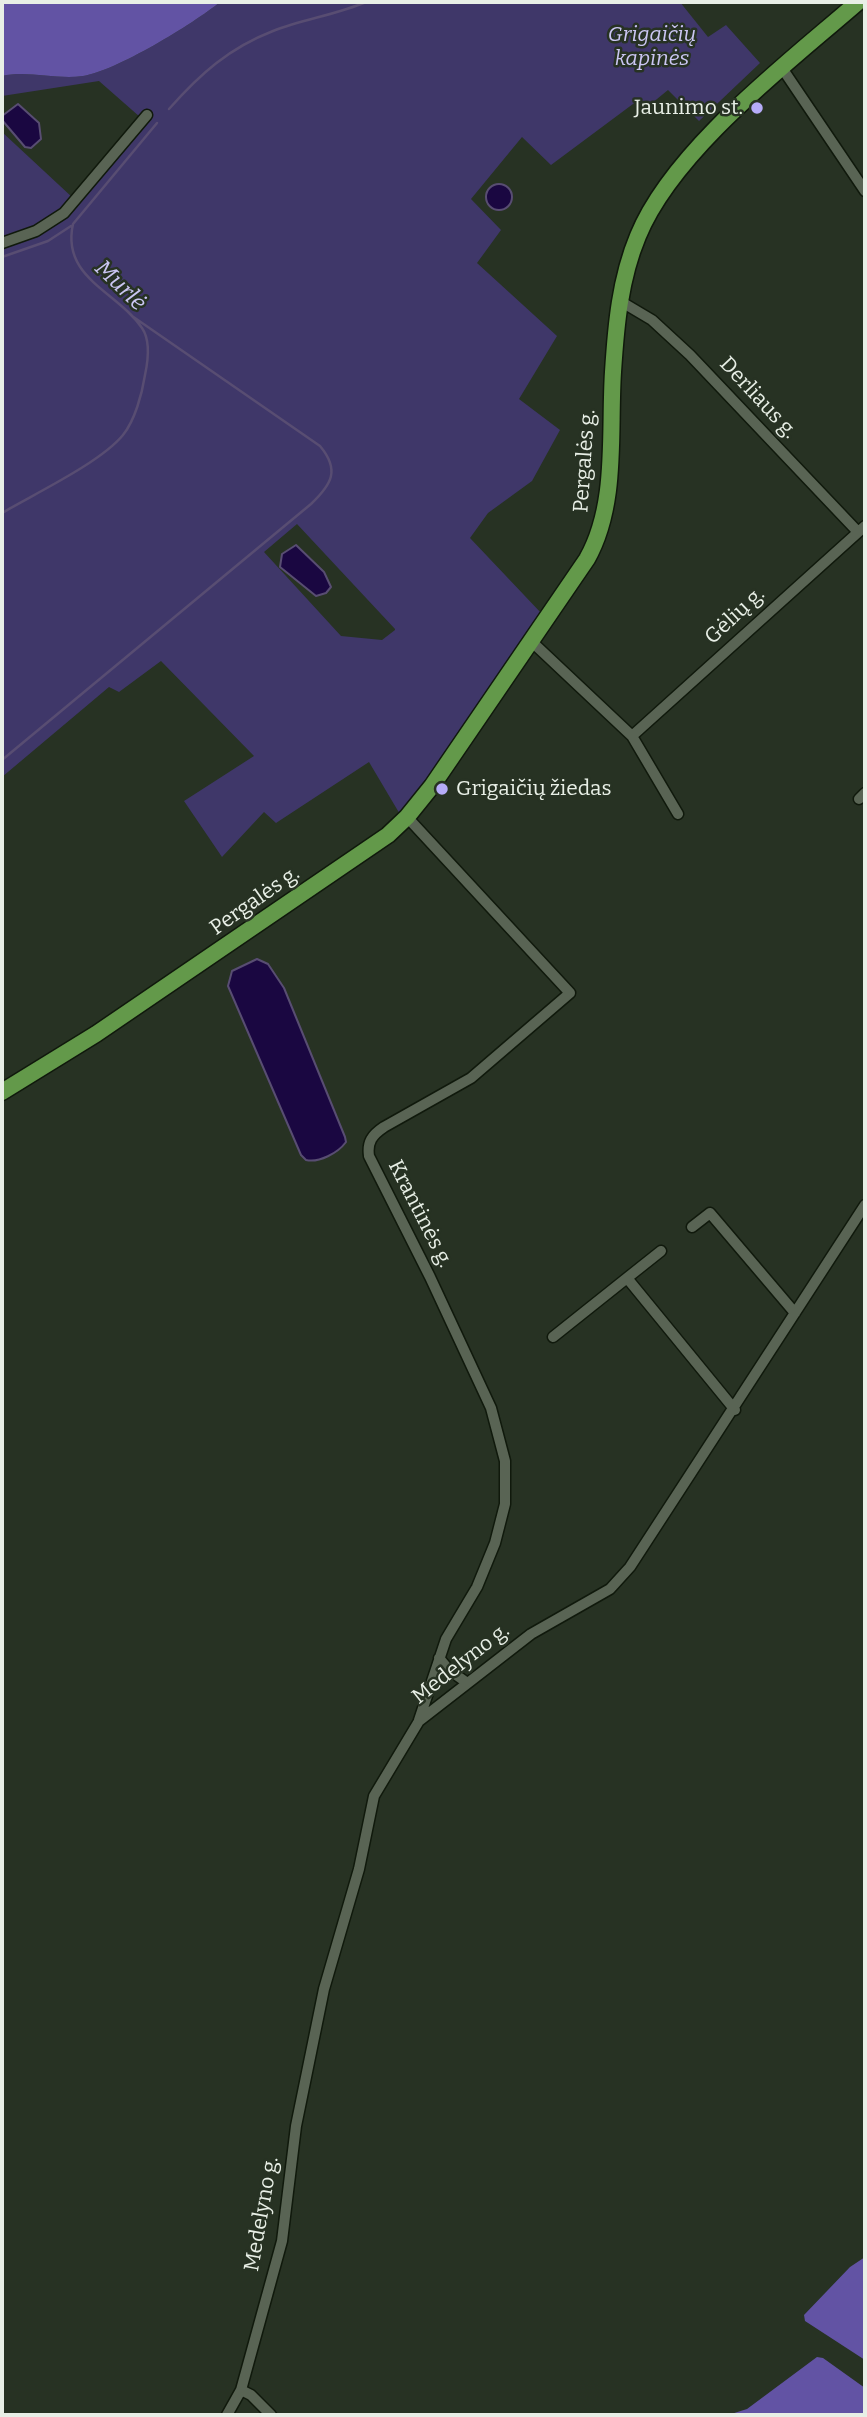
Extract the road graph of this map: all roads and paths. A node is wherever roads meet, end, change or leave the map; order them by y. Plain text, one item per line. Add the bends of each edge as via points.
1 (858, 2) edge
2 (782, 68) junction
3 (147, 115) dead end
4 (865, 191) edge
5 (2, 243) edge
6 (620, 301) junction
7 (862, 529) edge
8 (530, 640) junction
9 (632, 736) junction
10 (678, 814) dead end
11 (407, 817) junction
12 (2, 1092) edge
13 (865, 1205) edge
14 (692, 1227) dead end
15 (662, 1251) dead end
16 (628, 1278) junction
17 (795, 1313) junction
18 (553, 1337) dead end
19 (735, 1410) junction
20 (439, 1658) junction
21 (466, 1682) junction
22 (419, 1720) junction
23 (241, 2390) junction
24 (227, 2415) edge
25 (271, 2415) edge

1 - 2 main road, Pergalės g.
2 - 4 street
2 - 6 main road, Pergalės g. via 665,186 638,234
3 - 5 street via 64,213 36,231
6 - 7 street, Derliaus g. via 652,320 690,355 821,496
6 - 8 main road, Pergalės g. via 607,499 601,527 587,559
7 - 9 street, Gėlių g.
8 - 9 street
8 - 11 main road, Pergalės g.
9 - 10 street
11 - 12 main road, Pergalės g. via 368,850 191,971
11 - 20 street, Krantinės g. via 570,993 480,1071 384,1127 369,1144 369,1156 491,1408 505,1461 505,1504 495,1543
13 - 17 street, Medelyno g.
14 - 17 street via 710,1213
15 - 16 street
16 - 18 street
16 - 19 street
17 - 19 street, Medelyno g.
19 - 21 street, Medelyno g. via 630,1567 610,1589 531,1634
20 - 21 street
20 - 22 street, Krantinės g.
21 - 22 street, Medelyno g.
22 - 23 street, Medelyno g. via 374,1796 359,1869 321,2001 296,2126 282,2241
23 - 24 street, Medelyno g.
23 - 25 street

